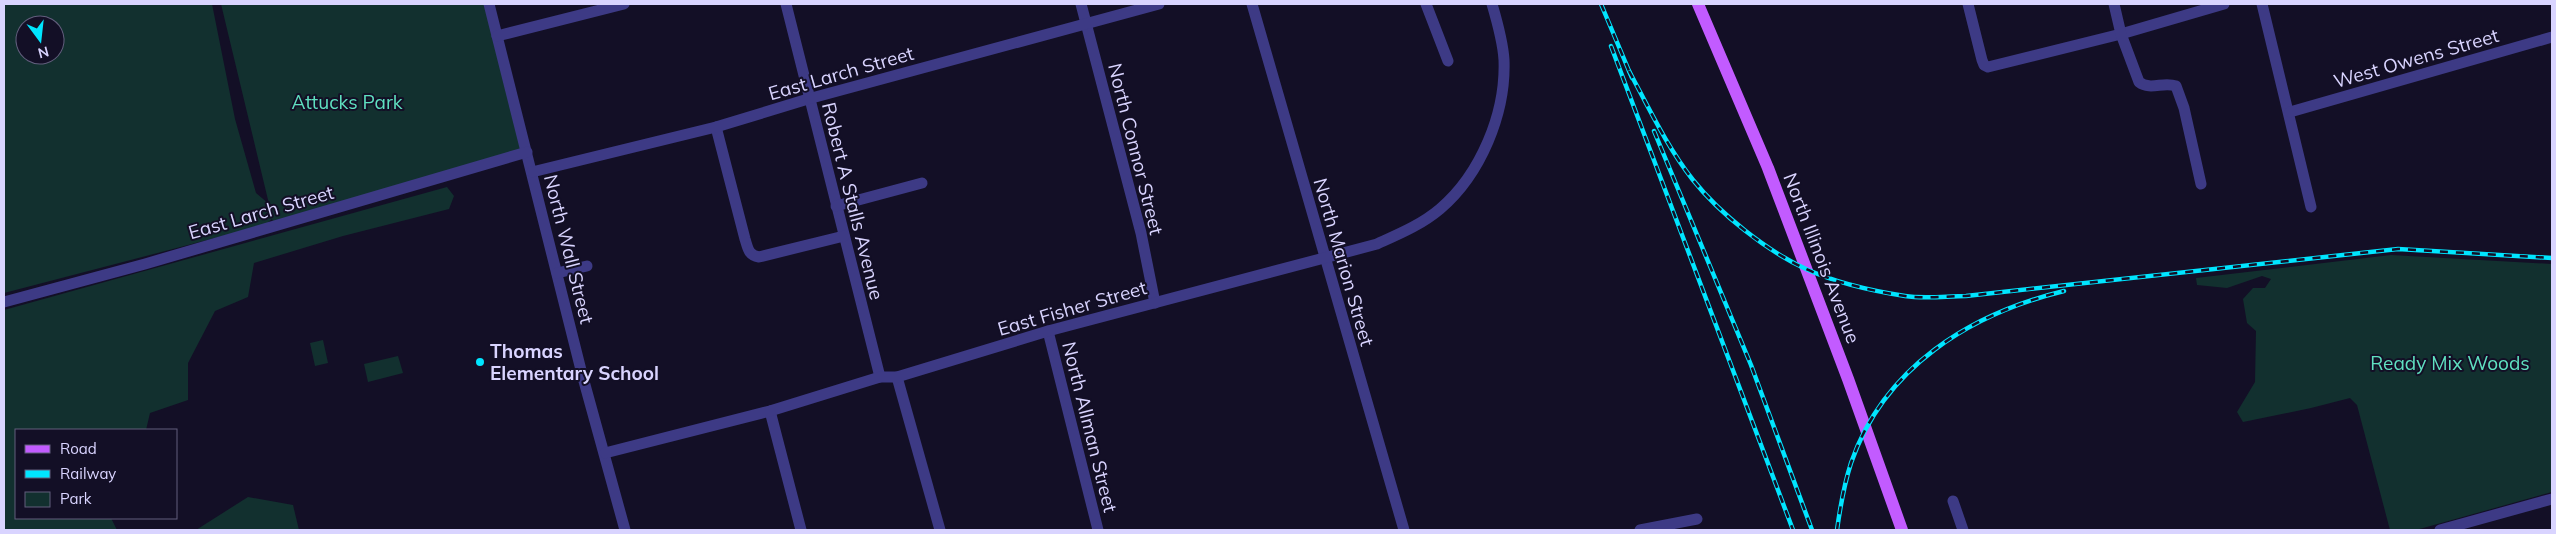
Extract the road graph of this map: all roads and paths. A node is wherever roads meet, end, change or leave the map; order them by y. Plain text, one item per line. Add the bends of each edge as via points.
1 (489, 4) edge
2 (624, 4) edge
3 (786, 4) edge
4 (1081, 4) edge
5 (1159, 4) edge
6 (1252, 4) edge
7 (1426, 4) edge
8 (1492, 4) edge
9 (1698, 4) edge
10 (1968, 4) edge
11 (2114, 4) edge
12 (2224, 4) edge
13 (2262, 4) edge
14 (1086, 24) junction
15 (2121, 34) junction
16 (497, 36) junction
17 (2552, 37) edge
18 (1448, 61) dead end
19 (808, 99) junction
20 (2290, 112) junction
21 (716, 127) junction
22 (527, 152) junction
23 (532, 172) junction
24 (922, 183) dead end
25 (2201, 184) dead end
26 (836, 206) junction
27 (2311, 207) dead end
28 (844, 236) junction
29 (1325, 258) junction
30 (587, 266) dead end
31 (557, 273) junction
32 (4, 302) edge
33 (1155, 303) junction
34 (1048, 332) junction
35 (880, 377) junction
36 (897, 377) junction
37 (770, 411) junction
38 (605, 453) junction
39 (2552, 499) edge
40 (1953, 500) dead end
41 (1697, 519) dead end
42 (625, 530) edge
43 (801, 530) edge
44 (940, 530) edge
45 (1098, 530) edge
46 (1404, 530) edge
47 (1640, 530) edge
48 (1902, 530) edge
49 (1963, 530) edge
50 (2440, 530) edge

1 - 16 street, North Wall Street
2 - 16 street
3 - 19 street, Robert A Stalls Avenue
4 - 14 street, North Connor Street
5 - 14 street, East Larch Street
6 - 29 street, North Marion Street
7 - 18 street
8 - 29 street, East Fisher Street via 1504,58 1502,96 1480,158 1440,208 1410,229
9 - 48 main road, North Illinois Avenue via 1768,168
10 - 15 street via 1984,65 1993,66
11 - 15 street
12 - 15 street
13 - 20 street
14 - 19 street, East Larch Street
14 - 33 street, North Connor Street via 1138,220
15 - 25 street via 2139,82 2151,87 2169,83 2176,86
16 - 22 street, North Wall Street
17 - 20 street, West Owens Street
19 - 21 street, East Larch Street
19 - 26 street, Robert A Stalls Avenue
20 - 27 street
21 - 23 street, East Larch Street
21 - 28 street via 745,239 753,256
22 - 23 street, North Wall Street
22 - 32 street, East Larch Street
23 - 31 street, North Wall Street
24 - 26 street
26 - 28 street, Robert A Stalls Avenue
28 - 35 street, Robert A Stalls Avenue
29 - 33 street, East Fisher Street
29 - 46 street, North Marion Street
30 - 31 street
31 - 38 street, North Wall Street
33 - 34 street, East Fisher Street
34 - 36 street, East Fisher Street
34 - 45 street, North Allman Street
35 - 36 street, East Fisher Street
35 - 37 street, East Fisher Street
36 - 44 street
37 - 38 street, East Fisher Street
37 - 43 street
38 - 42 street, North Wall Street
39 - 50 street
40 - 49 street
41 - 47 street

